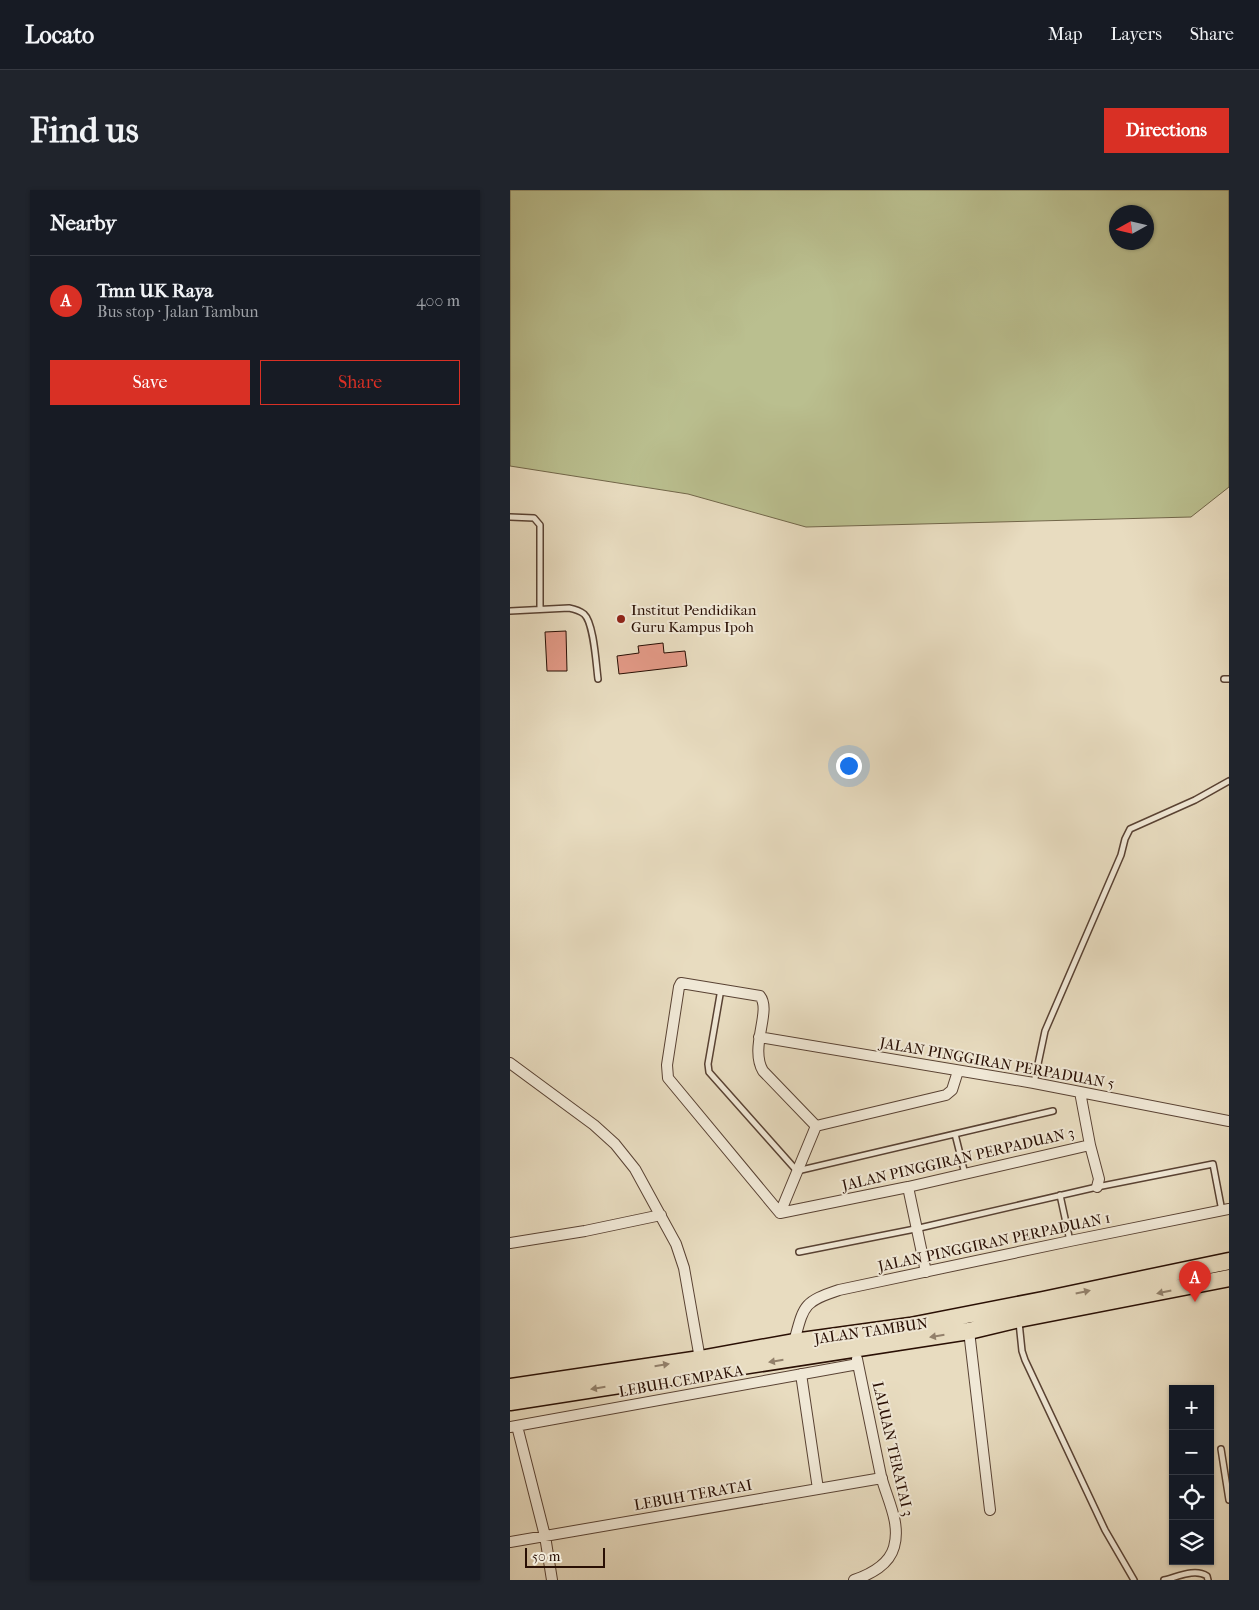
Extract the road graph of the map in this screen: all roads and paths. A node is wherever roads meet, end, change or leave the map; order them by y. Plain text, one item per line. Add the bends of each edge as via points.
1 (510, 517) edge
2 (540, 609) junction
3 (510, 611) edge
4 (598, 679) dead end
5 (1229, 780) edge
6 (721, 989) junction
7 (759, 1037) junction
8 (510, 1063) edge
9 (958, 1071) junction
10 (1034, 1083) junction
11 (1080, 1092) junction
12 (1054, 1111) dead end
13 (1229, 1121) edge
14 (816, 1126) junction
15 (955, 1134) junction
16 (1090, 1145) junction
17 (797, 1171) junction
18 (965, 1174) junction
19 (908, 1187) junction
20 (1096, 1187) junction
21 (1060, 1195) junction
22 (1226, 1210) edge
23 (780, 1213) junction
24 (662, 1215) junction
25 (915, 1229) junction
26 (1070, 1241) junction
27 (510, 1243) edge
28 (800, 1252) dead end
29 (1229, 1261) edge
30 (1229, 1270) edge
31 (926, 1272) junction
32 (1229, 1278) edge
33 (1122, 1284) junction
34 (1054, 1298) junction
35 (1019, 1319) junction
36 (939, 1321) junction
37 (969, 1331) junction
38 (794, 1342) junction
39 (855, 1349) junction
40 (700, 1359) junction
41 (801, 1374) junction
42 (510, 1387) edge
43 (510, 1402) edge
44 (514, 1427) edge
45 (1221, 1449) dead end
46 (882, 1478) junction
47 (818, 1488) junction
48 (1229, 1500) edge
49 (990, 1510) dead end
50 (545, 1536) junction
51 (510, 1542) edge
52 (552, 1580) edge
53 (854, 1580) edge
54 (1134, 1580) edge
55 (1164, 1580) edge
56 (1208, 1580) edge

1 - 2 lane via 534,518 540,525
2 - 3 lane
2 - 4 lane via 569,608 584,614 590,626
5 - 10 lane via 1195,800 1130,829 1045,1031
6 - 7 street via 760,996 764,1006
6 - 17 lane via 709,1072
6 - 23 street via 680,984 666,1072
7 - 9 street, JALAN PINGGIRAN PERPADUAN 5
7 - 14 street via 758,1058 763,1071
8 - 24 street via 615,1144 635,1169
9 - 10 street, JALAN PINGGIRAN PERPADUAN 5
9 - 14 street via 952,1090 946,1095
10 - 11 street, JALAN PINGGIRAN PERPADUAN 5
11 - 13 street, JALAN PINGGIRAN PERPADUAN 5
11 - 16 street, JALAN PINGGIRAN PERPADUAN 3
12 - 15 lane
14 - 17 street
15 - 17 lane
15 - 18 lane
16 - 18 street, JALAN PINGGIRAN PERPADUAN 3
16 - 20 street via 1099,1178
17 - 23 street
18 - 19 street, JALAN PINGGIRAN PERPADUAN 3
19 - 23 street, JALAN PINGGIRAN PERPADUAN 3
19 - 25 street
20 - 21 lane
20 - 22 lane via 1213,1164
21 - 25 lane
21 - 26 lane
22 - 26 street, JALAN PINGGIRAN PERPADUAN 1
24 - 27 street
24 - 40 street via 684,1268
25 - 28 lane
25 - 31 street
26 - 31 street, JALAN PINGGIRAN PERPADUAN 1
29 - 33 main road, JALAN TAMBUN
30 - 33 main road via 1215,1269
31 - 38 street, JALAN PINGGIRAN PERPADUAN 1 via 818,1297 804,1310
32 -> 35 main road, JALAN TAMBUN
34 -> 33 main road, JALAN TAMBUN
34 - 35 main road via 1026,1310
34 - 36 main road, JALAN TAMBUN
35 - 36 main road via 1014,1312 1007,1310
35 - 37 main road, JALAN TAMBUN
35 - 54 lane via 1025,1360 1105,1530
36 - 39 main road, JALAN TAMBUN
37 -> 39 main road, JALAN TAMBUN
37 - 49 street
38 - 39 main road, JALAN TAMBUN
38 - 40 main road, JALAN TAMBUN
39 - 41 street, LEBUH CEMPAKA
39 -> 43 main road, JALAN TAMBUN
39 - 46 street, LALUAN TERATAI 3
42 -> 40 main road, JALAN TAMBUN
41 - 44 street, LEBUH CEMPAKA
41 - 47 street
44 - 50 street
45 - 48 lane
46 - 47 street, LEBUH TERATAI
46 - 53 street, LALUAN TERATAI 3 via 895,1519 894,1546 879,1568
47 - 50 street, LEBUH TERATAI
50 - 51 street, LEBUH TERATAI
50 - 52 street
55 - 56 lane via 1196,1572 1207,1576

